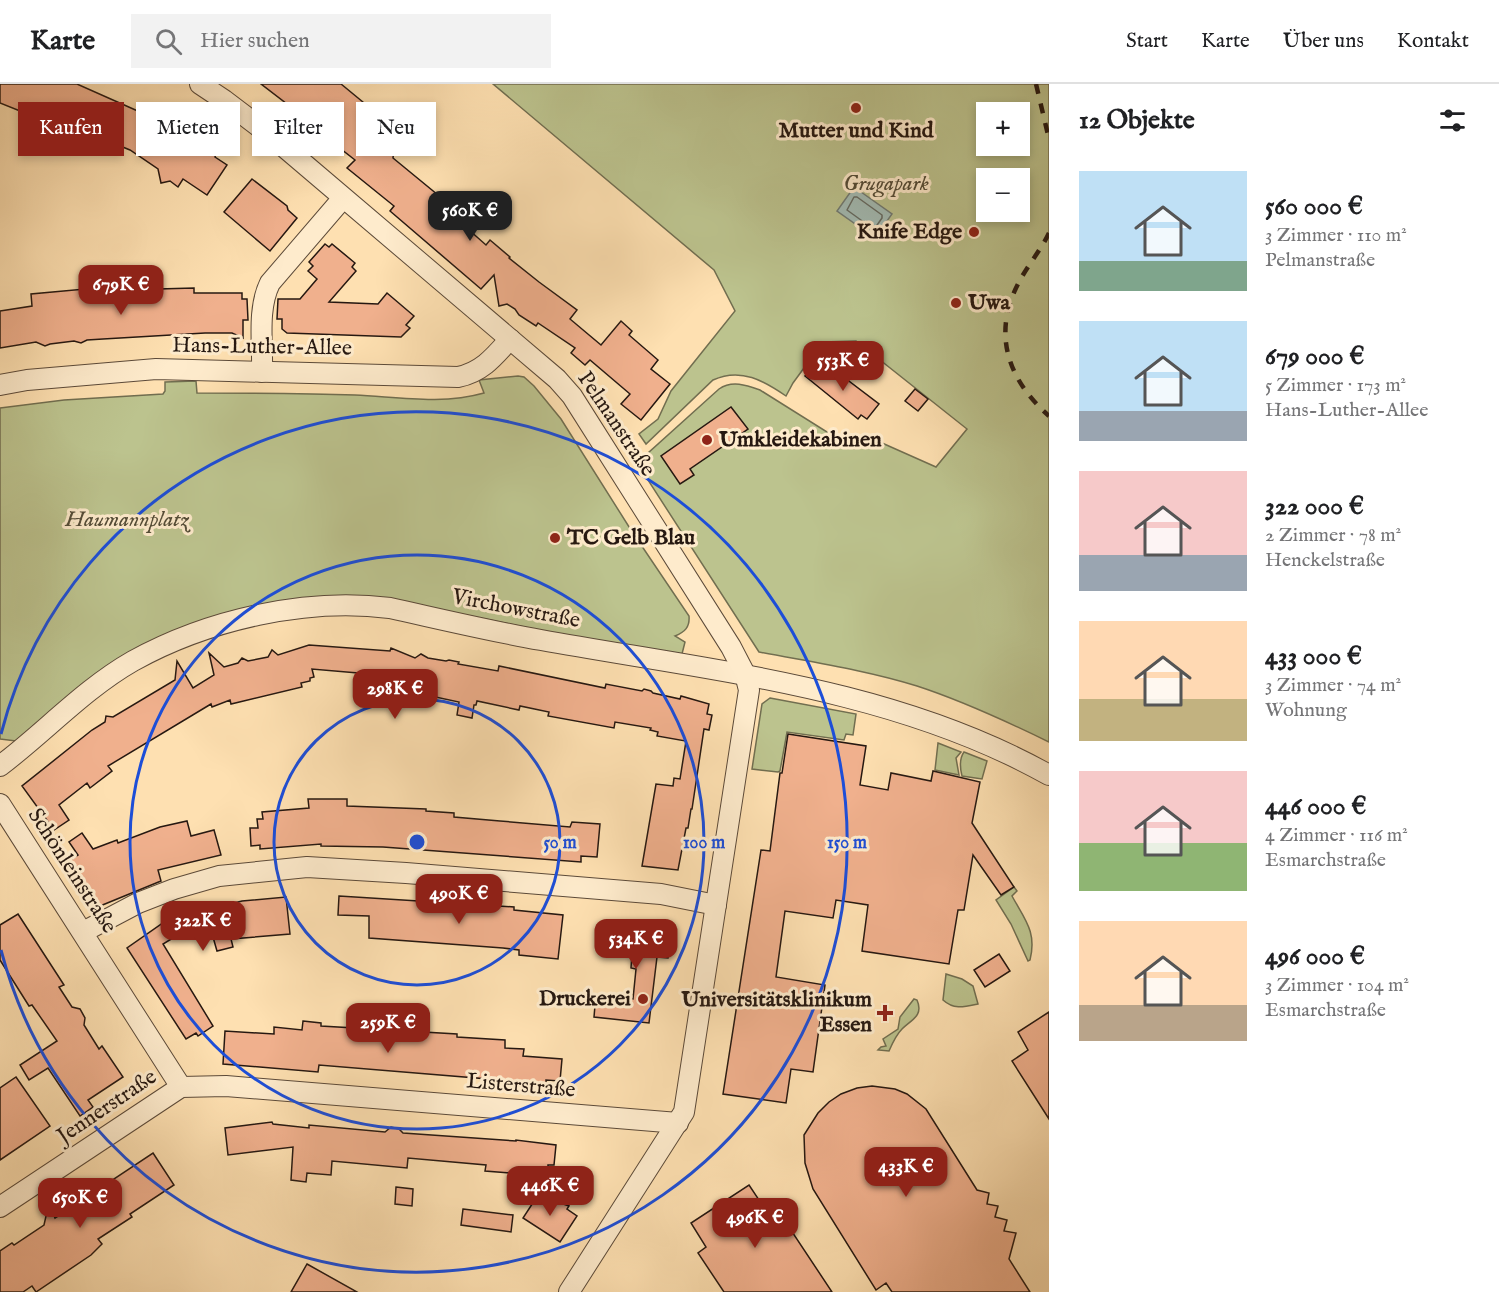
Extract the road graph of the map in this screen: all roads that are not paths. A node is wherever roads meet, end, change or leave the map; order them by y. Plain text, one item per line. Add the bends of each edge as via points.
1 (200, 84) edge
2 (343, 198) junction
3 (510, 339) junction
4 (262, 372) junction
5 (0, 385) edge
6 (745, 674) junction
7 (0, 766) edge
8 (1049, 775) edge
9 (0, 804) edge
10 (716, 905) junction
11 (83, 932) junction
12 (181, 1087) junction
13 (678, 1123) junction
14 (0, 1207) edge
15 (569, 1292) edge

1 - 2 street, Pelmanstraße via 270,135
2 - 3 street, Pelmanstraße
2 - 4 street via 270,283 263,310
3 - 4 street, Hans-Luther-Allee via 488,364 458,377
3 - 6 street, Pelmanstraße via 572,396
4 - 5 street, Hans-Luther-Allee via 156,369
6 - 7 street, Virchowstraße via 538,640 390,608 305,608 222,624 133,661
6 - 8 street, Virchowstraße via 898,712 1002,750
6 - 10 street via 749,690
9 - 11 street, Schönleinstraße
10 - 11 street via 661,894 307,867 219,876 174,889
10 - 13 street via 684,1112
11 - 12 street, Schönleinstraße
12 - 13 street, Listerstraße via 226,1086
12 - 14 street, Jennerstraße
13 - 15 street

